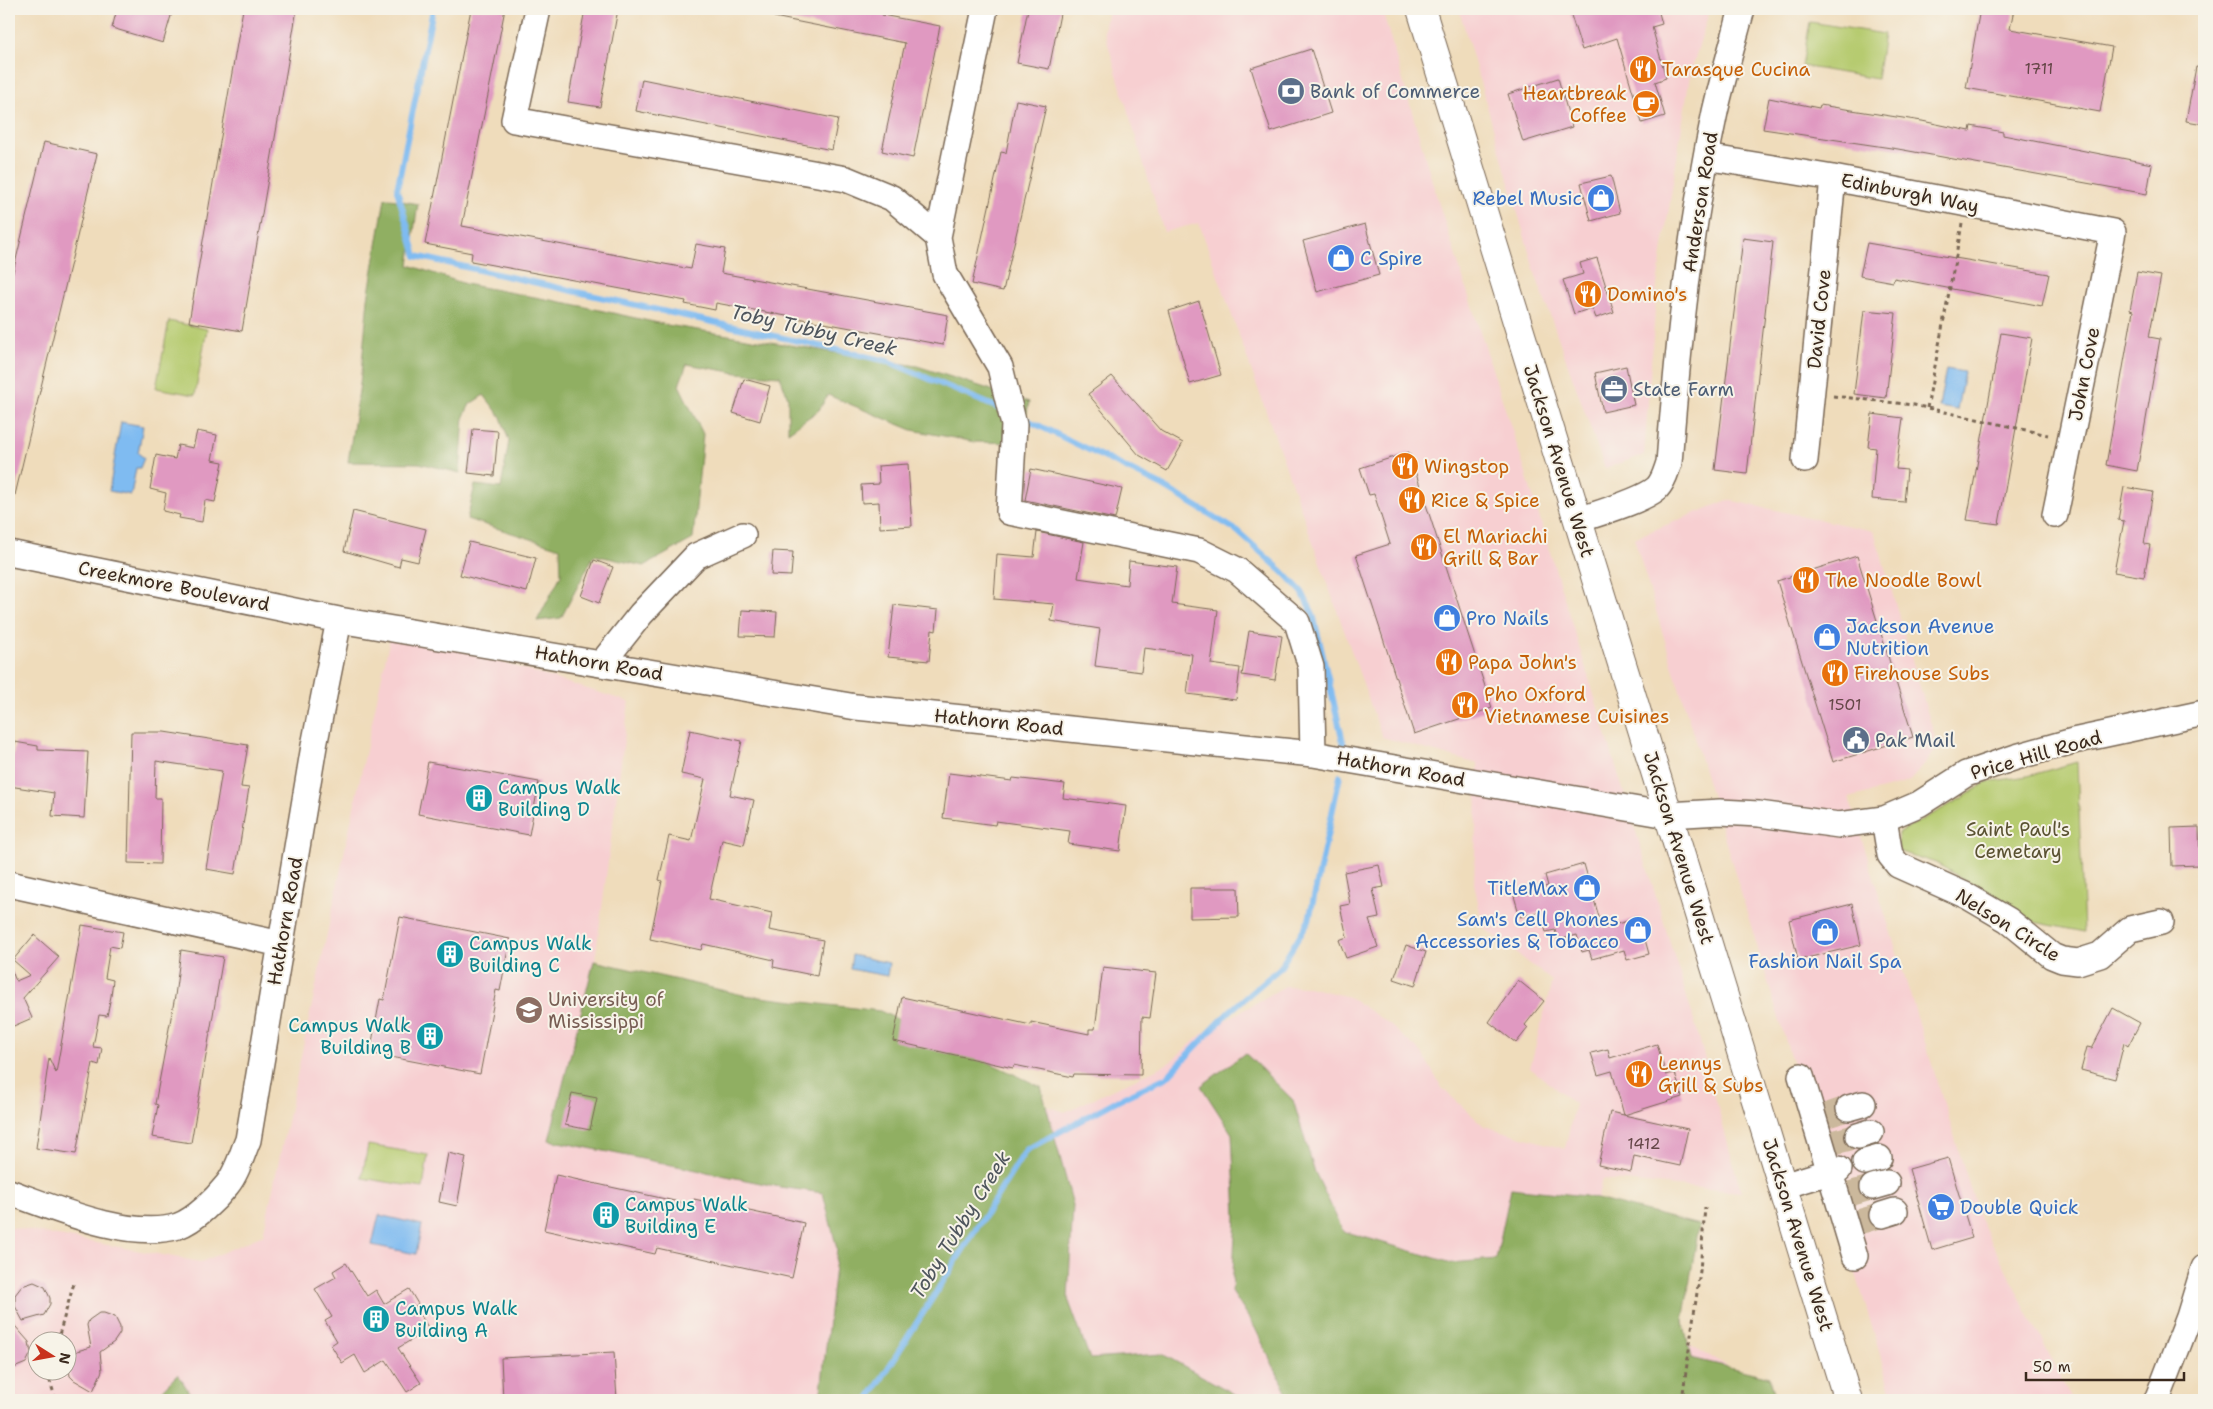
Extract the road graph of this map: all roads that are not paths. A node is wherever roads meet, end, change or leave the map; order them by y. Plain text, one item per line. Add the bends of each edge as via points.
1 (538, 9) edge
2 (985, 9) edge
3 (1420, 9) edge
4 (1742, 9) edge
5 (1706, 157) junction
6 (1833, 178) junction
7 (2112, 232) joint
8 (938, 237) junction
9 (1804, 460) dead end
10 (2055, 515) dead end
11 (1578, 520) junction
12 (743, 535) dead end
13 (9, 553) edge
14 (339, 620) junction
15 (602, 663) junction
16 (2204, 713) edge
17 (1313, 754) junction
18 (1668, 814) junction
19 (1884, 819) junction
20 (9, 884) edge
21 (2161, 922) dead end
22 (281, 944) junction
23 (1801, 1076) dead end
24 (1834, 1171) junction
25 (1784, 1186) junction
26 (9, 1192) edge
27 (1855, 1256) dead end
28 (2204, 1268) edge
29 (1848, 1400) edge
30 (2156, 1400) edge

1 - 8 street via 514,120 846,180 892,198
2 - 8 street
3 - 11 main road, Jackson Avenue West
4 - 5 street, Anderson Road
5 - 6 street, Edinburgh Way
5 - 11 street, Anderson Road via 1688,275 1665,477 1648,494
6 - 7 street, Edinburgh Way
6 - 9 street, David Cove
7 - 10 street, John Cove
8 - 17 street via 945,274 1000,367 1014,425 1009,512 1199,551 1237,570 1297,622 1311,667
11 - 18 main road, Jackson Avenue West
12 - 15 street via 696,556 641,614
13 - 14 street, Creekmore Boulevard
14 - 15 street, Hathorn Road
14 - 22 street, Hathorn Road
15 - 17 street, Hathorn Road via 856,707
16 - 19 street, Price Hill Road via 2073,741 2016,757 1966,774 1919,804
17 - 18 street, Hathorn Road
18 - 19 street, Price Hill Road via 1739,813 1839,825
18 - 25 main road, Jackson Avenue West
19 - 21 street, Nelson Circle via 1890,855 1898,864 2000,915 2052,956 2062,960 2078,962 2100,955 2130,929
20 - 22 street
22 - 26 street, Hathorn Road via 248,1140 228,1184 200,1212 179,1226 123,1228
23 - 24 street
24 - 25 street
24 - 27 street via 1851,1225
25 - 29 main road, Jackson Avenue West
28 - 30 street via 2189,1317

